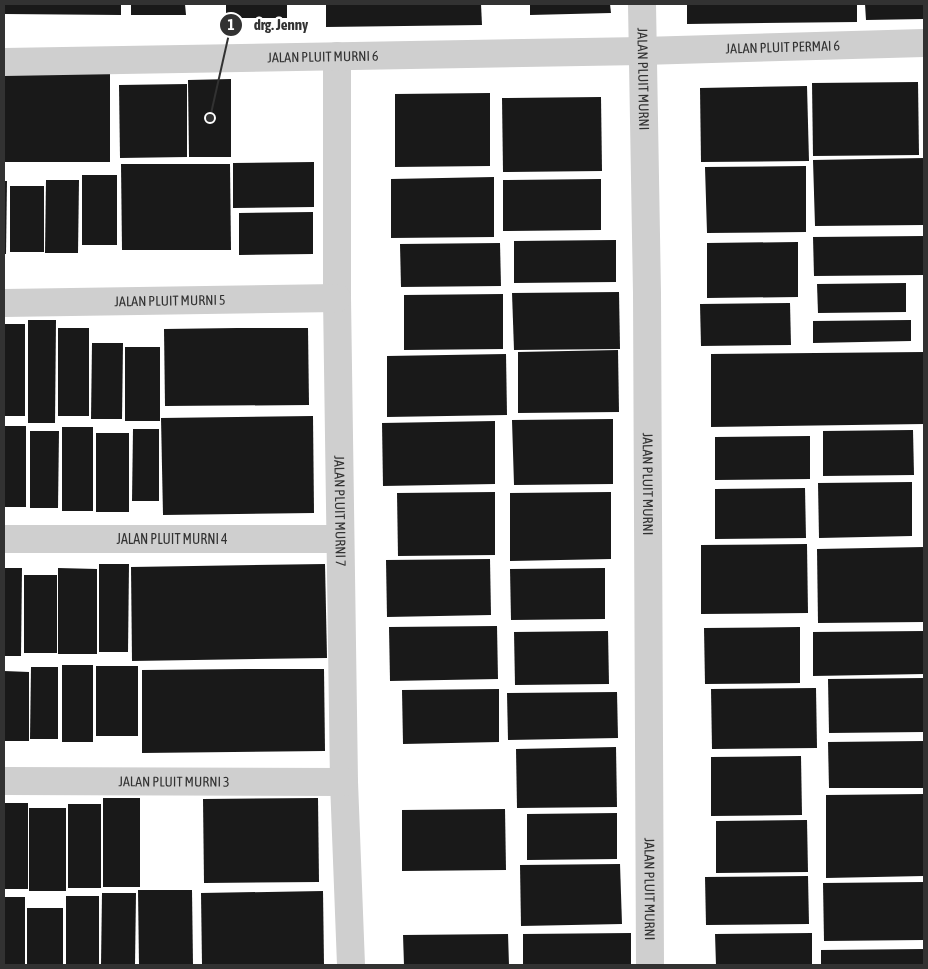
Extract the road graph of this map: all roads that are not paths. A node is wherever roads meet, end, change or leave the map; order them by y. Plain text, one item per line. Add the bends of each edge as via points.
1 (642, 4) edge
2 (924, 44) edge
3 (642, 50) junction
4 (337, 56) junction
5 (4, 62) edge
6 (338, 298) junction
7 (4, 303) edge
8 (4, 538) edge
9 (340, 539) junction
10 (4, 781) edge
11 (344, 782) junction
12 (351, 965) edge
13 (650, 965) edge

1 - 3 street, JALAN PLUIT MURNI
2 - 3 street, JALAN PLUIT PERMAI 6
3 - 4 street, JALAN PLUIT MURNI 6
3 - 13 street, JALAN PLUIT MURNI via 647,302
4 - 5 street, JALAN PLUIT MURNI 6
4 - 6 street, JALAN PLUIT MURNI 7
6 - 7 street, JALAN PLUIT MURNI 5
6 - 9 street, JALAN PLUIT MURNI 7
8 - 9 street, JALAN PLUIT MURNI 4
9 - 11 street, JALAN PLUIT MURNI 7
10 - 11 street, JALAN PLUIT MURNI 3
11 - 12 street, JALAN PLUIT MURNI 7

